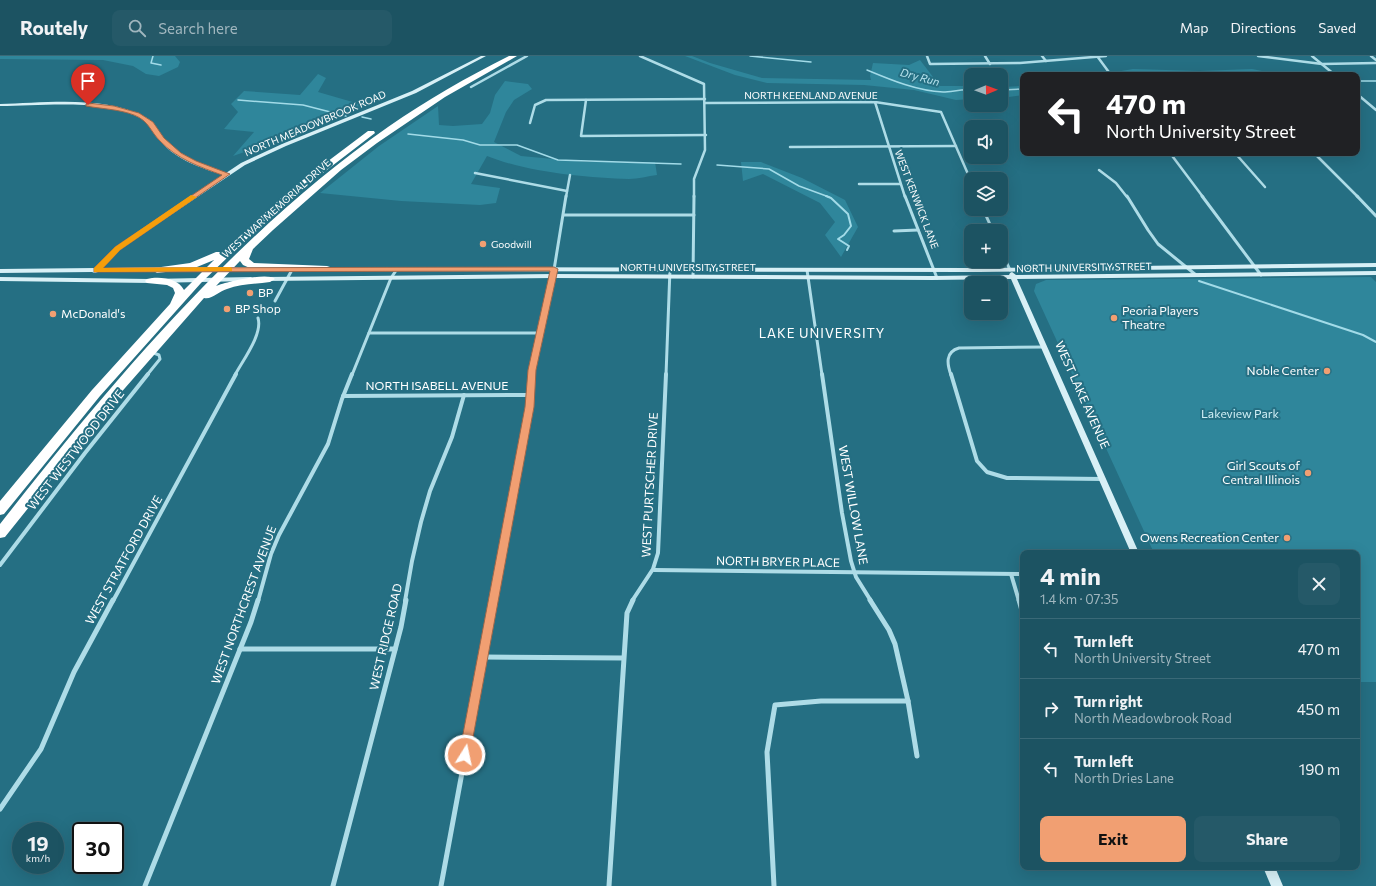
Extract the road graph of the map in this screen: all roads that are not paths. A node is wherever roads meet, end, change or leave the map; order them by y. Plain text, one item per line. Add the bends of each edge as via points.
1 (484, 56) edge
2 (500, 56) edge
3 (514, 56) edge
4 (527, 56) edge
5 (640, 56) edge
6 (927, 56) edge
7 (985, 56) edge
8 (1042, 56) edge
9 (1098, 56) edge
10 (1106, 56) edge
11 (1258, 56) edge
12 (1312, 56) edge
13 (1371, 56) edge
14 (1376, 60) edge
15 (1046, 61) junction
16 (1376, 63) edge
17 (990, 64) junction
18 (1322, 64) junction
19 (1109, 72) edge
20 (1331, 72) edge
21 (471, 87) dead end
22 (1360, 97) edge
23 (704, 99) junction
24 (586, 100) junction
25 (875, 102) junction
26 (705, 104) junction
27 (0, 105) edge
28 (1376, 110) edge
29 (530, 123) dead end
30 (706, 135) junction
31 (888, 146) junction
32 (956, 146) junction
33 (790, 147) dead end
34 (1172, 156) edge
35 (1238, 156) edge
36 (1317, 156) edge
37 (1099, 170) dead end
38 (967, 172) edge
39 (475, 173) dead end
40 (227, 174) junction
41 (570, 175) dead end
42 (859, 184) dead end
43 (900, 184) junction
44 (1265, 187) dead end
45 (567, 191) junction
46 (270, 211) junction
47 (564, 215) junction
48 (694, 215) junction
49 (1376, 216) edge
50 (918, 230) junction
51 (894, 231) dead end
52 (250, 245) junction
53 (1376, 265) edge
54 (1008, 266) edge
55 (1256, 267) junction
56 (1187, 268) junction
57 (209, 269) junction
58 (226, 269) junction
59 (292, 269) junction
60 (327, 269) joint
61 (397, 269) junction
62 (670, 269) junction
63 (693, 269) junction
64 (96, 270) junction
65 (157, 270) junction
66 (807, 270) junction
67 (934, 270) junction
68 (1010, 270) junction
69 (0, 271) edge
70 (554, 272) junction
71 (1376, 273) edge
72 (1196, 275) junction
73 (1261, 275) junction
74 (670, 277) junction
75 (694, 277) junction
76 (1013, 277) junction
77 (287, 278) junction
78 (392, 278) junction
79 (808, 278) junction
80 (937, 278) junction
81 (0, 279) edge
82 (270, 279) junction
83 (23, 280) junction
84 (88, 280) junction
85 (150, 280) junction
86 (198, 280) junction
87 (216, 280) junction
88 (275, 301) dead end
89 (169, 310) junction
90 (258, 318) dead end
91 (369, 333) junction
92 (540, 333) junction
93 (1046, 347) junction
94 (150, 352) junction
95 (464, 395) junction
96 (531, 395) junction
97 (343, 396) junction
98 (1103, 479) junction
99 (0, 510) edge
100 (0, 534) edge
101 (1134, 550) edge
102 (0, 565) edge
103 (654, 570) junction
104 (854, 573) junction
105 (1012, 574) junction
106 (1020, 574) edge
107 (1020, 603) edge
108 (240, 649) junction
109 (395, 649) junction
110 (483, 657) junction
111 (623, 658) junction
112 (908, 702) junction
113 (917, 756) dead end
114 (0, 809) edge
115 (1270, 870) edge
116 (145, 886) edge
117 (333, 886) edge
118 (441, 886) edge
119 (608, 886) edge
120 (774, 886) edge
121 (1277, 886) edge

1 - 40 main road, NORTH MEADOWBROOK ROAD via 418,90 274,149
2 - 46 highway, WEST WAR MEMORIAL DRIVE via 433,93 374,131
3 - 52 highway, WEST WAR MEMORIAL DRIVE via 434,100 374,140 313,189
4 - 21 street
5 - 23 street via 704,84
6 - 17 street via 930,64
7 - 17 street
8 - 15 street
9 - 10 street
9 - 15 street
9 - 19 street
11 - 18 street
12 - 18 street
13 - 14 street
15 - 17 street
16 - 18 street
18 - 20 street
22 - 28 street
23 - 24 street
23 - 26 street
24 - 29 street via 539,102 535,104
24 - 30 street via 581,136
25 - 26 street, NORTH KEENLAND AVENUE
25 - 31 street, WEST KENWICK LANE
25 - 32 street, NORTH KEENLAND AVENUE via 942,112
26 - 30 street
27 - 40 main road via 92,105 128,111 148,121 163,141 179,154
30 - 48 street via 704,154 694,179
31 - 32 street
31 - 33 street
31 - 43 street, WEST KENWICK LANE
32 - 38 street
34 - 55 street
35 - 44 street
36 - 49 street
37 - 56 street via 1116,182 1154,240
39 - 45 street
40 - 64 main road, NORTH MEADOWBROOK ROAD via 118,248
41 - 45 street
42 - 43 street
43 - 50 street, WEST KENWICK LANE
45 - 47 street
46 - 57 highway, WEST WAR MEMORIAL DRIVE
46 - 65 highway via 214,257 192,266
47 - 48 street
47 - 70 street
48 - 63 street
50 - 51 street
50 - 67 street, WEST KENWICK LANE
52 - 58 highway, WEST WAR MEMORIAL DRIVE
52 - 59 highway via 244,256 246,263
53 - 55 main road, NORTH UNIVERSITY STREET
54 - 68 street, WEST LAKE AVENUE
55 - 56 main road, NORTH UNIVERSITY STREET
55 - 73 street
56 - 68 main road, NORTH UNIVERSITY STREET
56 - 72 street
57 - 58 main road
57 - 65 main road
57 - 86 highway, WEST WAR MEMORIAL DRIVE
58 - 59 main road
58 - 87 highway, WEST WAR MEMORIAL DRIVE
59 - 60 highway
59 - 77 street
60 - 61 main road, NORTH UNIVERSITY STREET
61 - 70 main road, NORTH UNIVERSITY STREET
61 - 78 street, WEST NORTHCREST AVENUE
62 - 63 main road, NORTH UNIVERSITY STREET
62 - 70 main road, NORTH UNIVERSITY STREET
62 - 74 street, WEST PURTSCHER DRIVE
63 - 66 main road, NORTH UNIVERSITY STREET
63 - 75 street
64 - 65 main road
64 - 69 main road
64 - 83 main road
64 - 84 main road, NORTH MEADOWBROOK ROAD
66 - 67 main road, NORTH UNIVERSITY STREET
66 - 79 street, WEST WILLOW LANE
67 - 68 main road, NORTH UNIVERSITY STREET
67 - 80 street, WEST KENWICK LANE
68 - 76 main road, WEST LAKE AVENUE
70 - 74 main road, NORTH UNIVERSITY STREET
70 - 78 main road, NORTH UNIVERSITY STREET
70 - 92 street
71 - 73 main road, NORTH UNIVERSITY STREET
72 - 73 main road, NORTH UNIVERSITY STREET
72 - 76 main road, NORTH UNIVERSITY STREET
74 - 75 main road, NORTH UNIVERSITY STREET
74 - 103 street, WEST PURTSCHER DRIVE via 658,553
75 - 79 main road, NORTH UNIVERSITY STREET
76 - 80 main road, NORTH UNIVERSITY STREET
76 - 93 main road, WEST LAKE AVENUE
77 - 78 main road, NORTH UNIVERSITY STREET
77 - 82 main road, NORTH UNIVERSITY STREET
77 - 88 street
78 - 91 street, WEST NORTHCREST AVENUE
79 - 80 main road, NORTH UNIVERSITY STREET
79 - 104 street, WEST WILLOW LANE via 842,513
81 - 83 main road, NORTH UNIVERSITY STREET
82 - 87 main road, NORTH UNIVERSITY STREET
82 - 94 highway via 237,282 216,289
83 - 84 main road, NORTH UNIVERSITY STREET
84 - 85 main road, NORTH UNIVERSITY STREET
85 - 86 main road, NORTH UNIVERSITY STREET
85 - 89 highway via 171,283 179,289 179,296
86 - 87 main road, NORTH UNIVERSITY STREET
86 - 89 highway, WEST WAR MEMORIAL DRIVE
87 - 94 highway, WEST WAR MEMORIAL DRIVE
89 - 99 highway, WEST WAR MEMORIAL DRIVE via 105,380
90 - 114 street, WEST STRATFORD DRIVE via 258,333 74,672 41,749
91 - 92 street
91 - 97 street, WEST NORTHCREST AVENUE
92 - 96 street via 532,370
93 - 98 main road, WEST LAKE AVENUE
93 - 98 street via 963,347 954,348 948,354 948,366 977,461 988,472 998,477
94 - 100 highway, WEST WAR MEMORIAL DRIVE via 63,454
94 - 102 street, WEST WESTWOOD DRIVE via 159,356 157,364 80,459
95 - 96 street, NORTH ISABELL AVENUE
95 - 97 street, NORTH ISABELL AVENUE
95 - 109 street, WEST RIDGE ROAD via 452,437 421,522
96 - 110 street
97 - 108 street, WEST NORTHCREST AVENUE via 328,444 271,554 258,602
98 - 101 main road, WEST LAKE AVENUE
103 - 104 street, NORTH BRYER PLACE
103 - 111 street, WEST PURTSCHER DRIVE via 628,609
104 - 105 street, NORTH BRYER PLACE
104 - 112 street, WEST WILLOW LANE via 893,637
105 - 106 street, NORTH BRYER PLACE
105 - 107 street
108 - 109 street
108 - 116 street, WEST NORTHCREST AVENUE
109 - 117 street, WEST RIDGE ROAD
110 - 111 street
110 - 118 street
111 - 119 street, WEST PURTSCHER DRIVE
112 - 113 street, WEST WILLOW LANE
112 - 120 street via 821,701 775,705 767,752
115 - 121 main road

